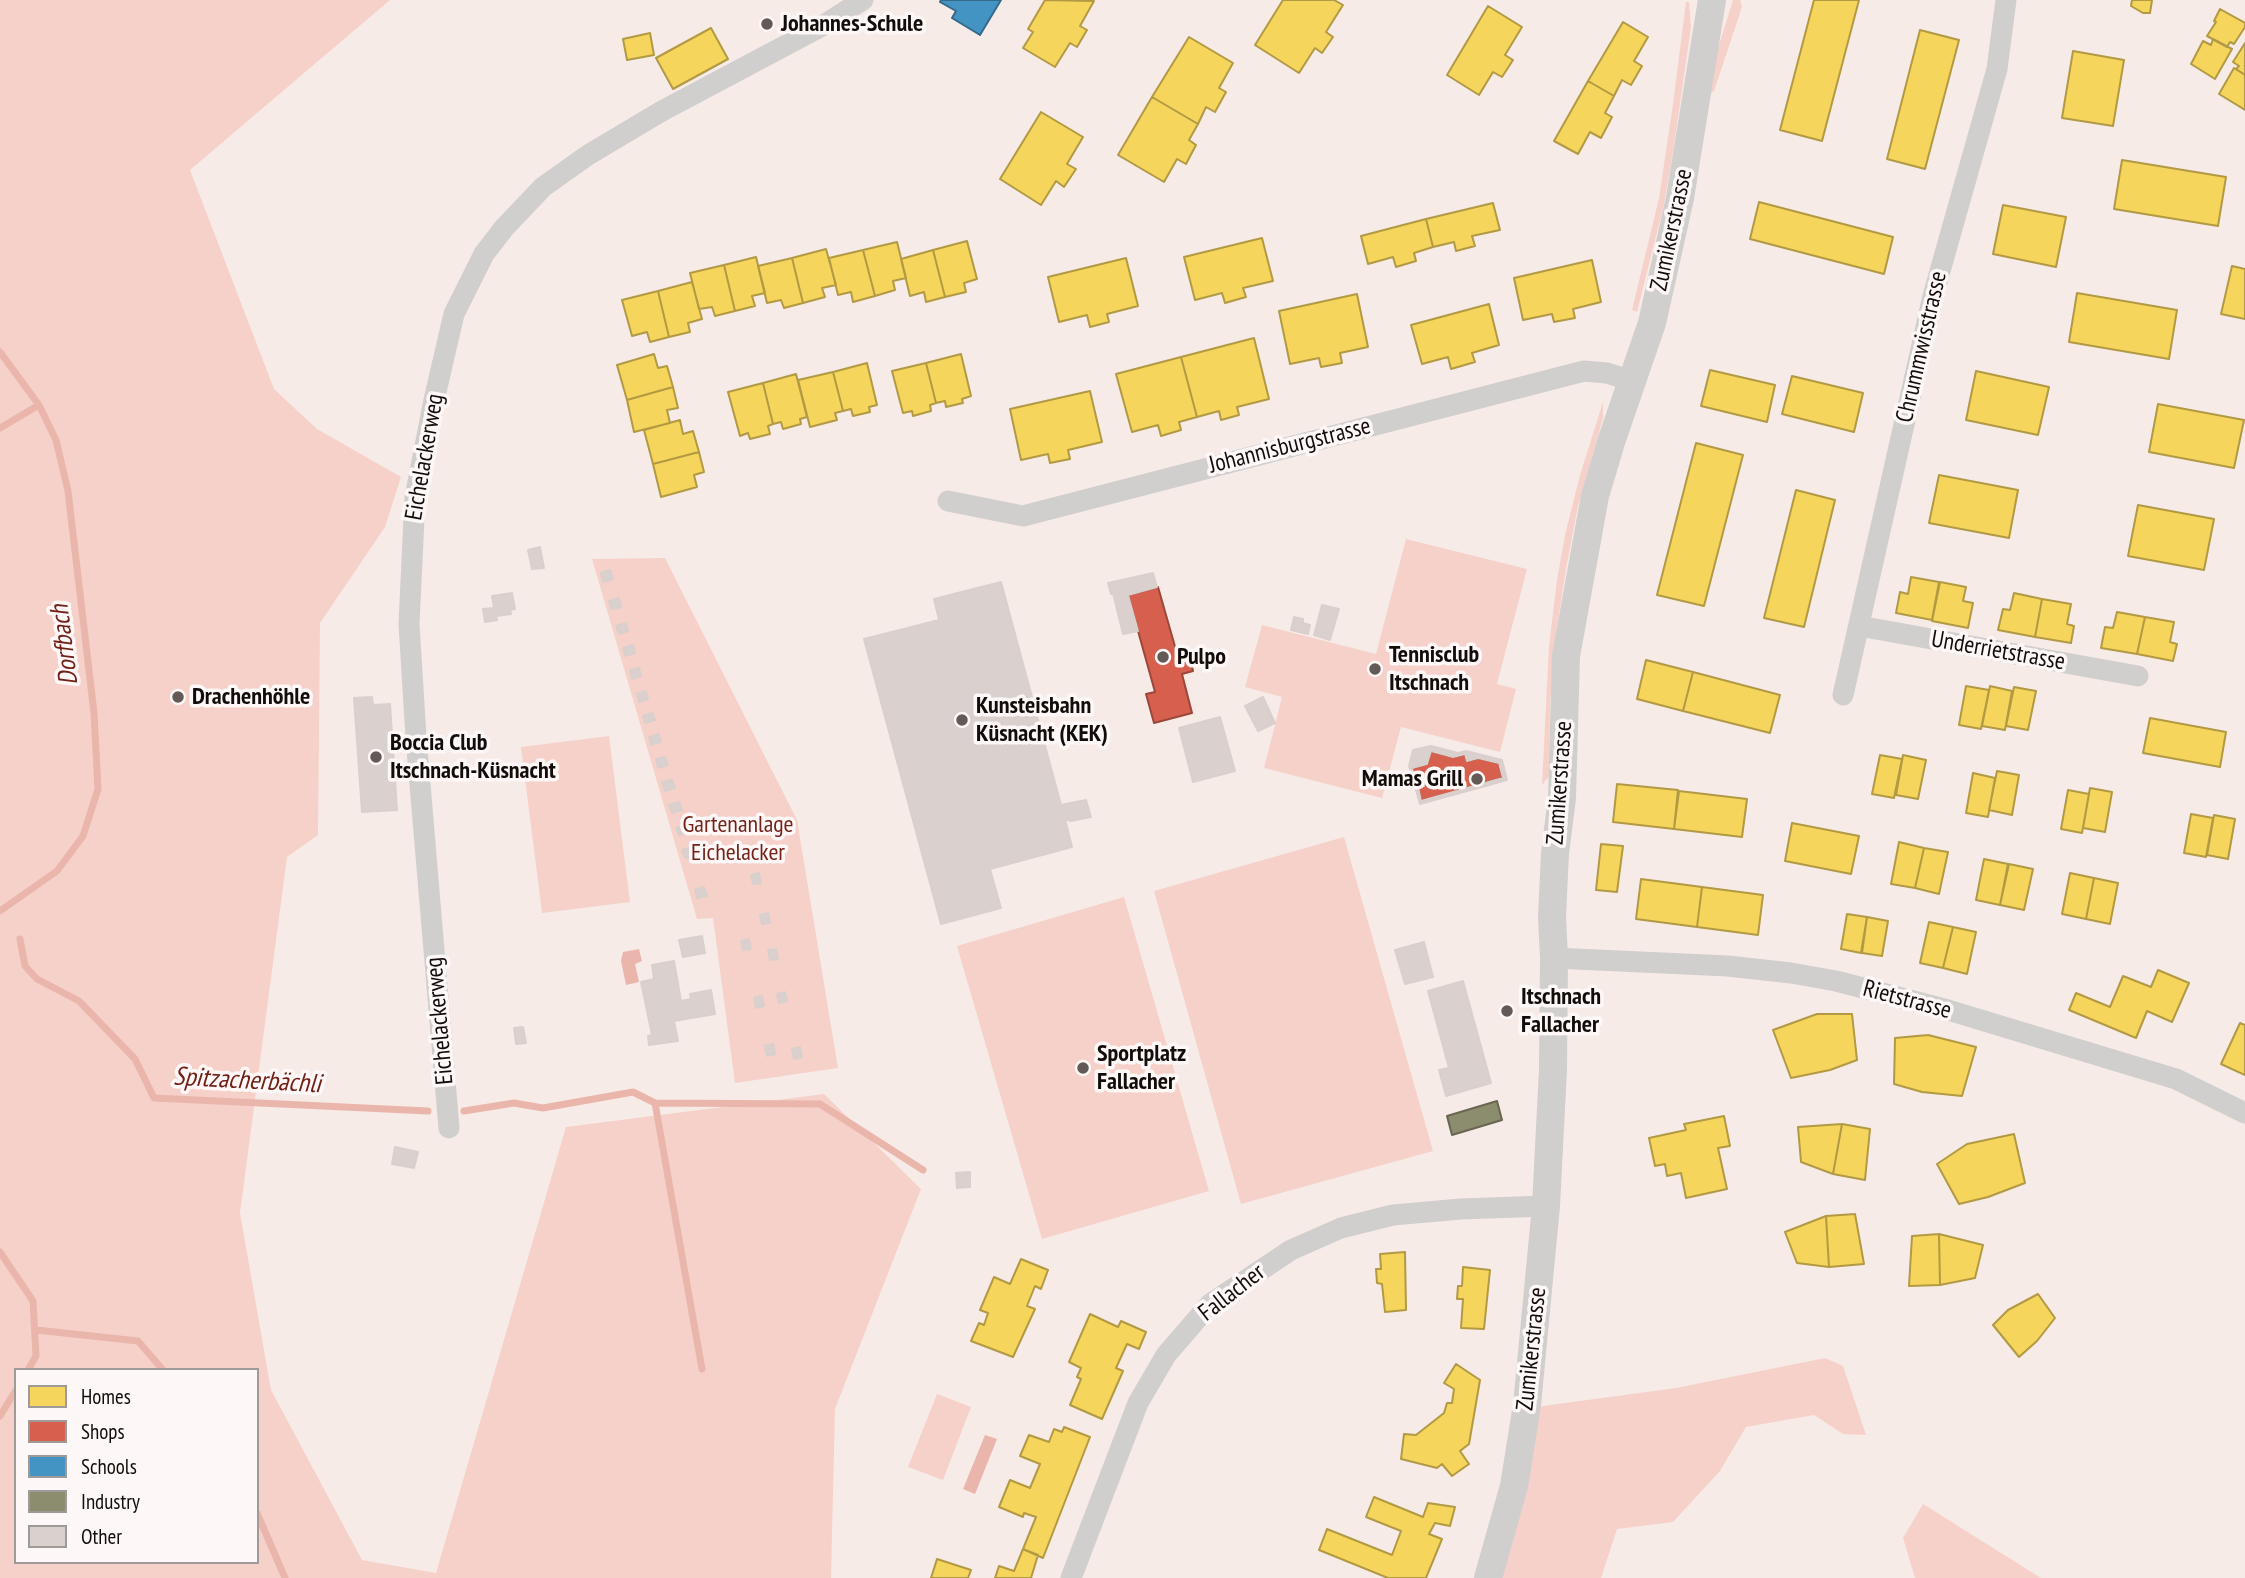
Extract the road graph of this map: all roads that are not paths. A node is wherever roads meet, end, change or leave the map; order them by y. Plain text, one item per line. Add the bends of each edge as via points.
1 (863, 0) edge
2 (1712, 0) edge
3 (2006, 0) edge
4 (1632, 381) junction
5 (948, 501) dead end
6 (1859, 626) junction
7 (2138, 676) dead end
8 (1843, 695) dead end
9 (1554, 958) junction
10 (2245, 1112) edge
11 (449, 1128) dead end
12 (1546, 1206) junction
13 (1071, 1578) edge
14 (1488, 1578) edge

1 - 11 street, Eichelackerweg via 662,111 543,187 484,254 454,314 415,497 409,624
2 - 4 main road, Zumikerstrasse via 1680,198 1652,323
3 - 6 street, Chrummwisstrasse via 1997,69 1933,296
4 - 5 street, Johannisburgstrasse via 1584,371 1023,516
4 - 9 main road, Zumikerstrasse via 1595,496 1566,656 1562,798 1552,917
6 - 7 street, Underrietstrasse
6 - 8 street, Chrummwisstrasse
9 - 10 street, Rietstrasse via 1728,966 1836,981 2176,1079
9 - 12 main road, Zumikerstrasse
12 - 13 street, Fallacher via 1393,1215 1341,1228 1291,1250 1210,1304 1166,1355 1138,1403
12 - 14 main road, Zumikerstrasse via 1527,1405 1514,1486

